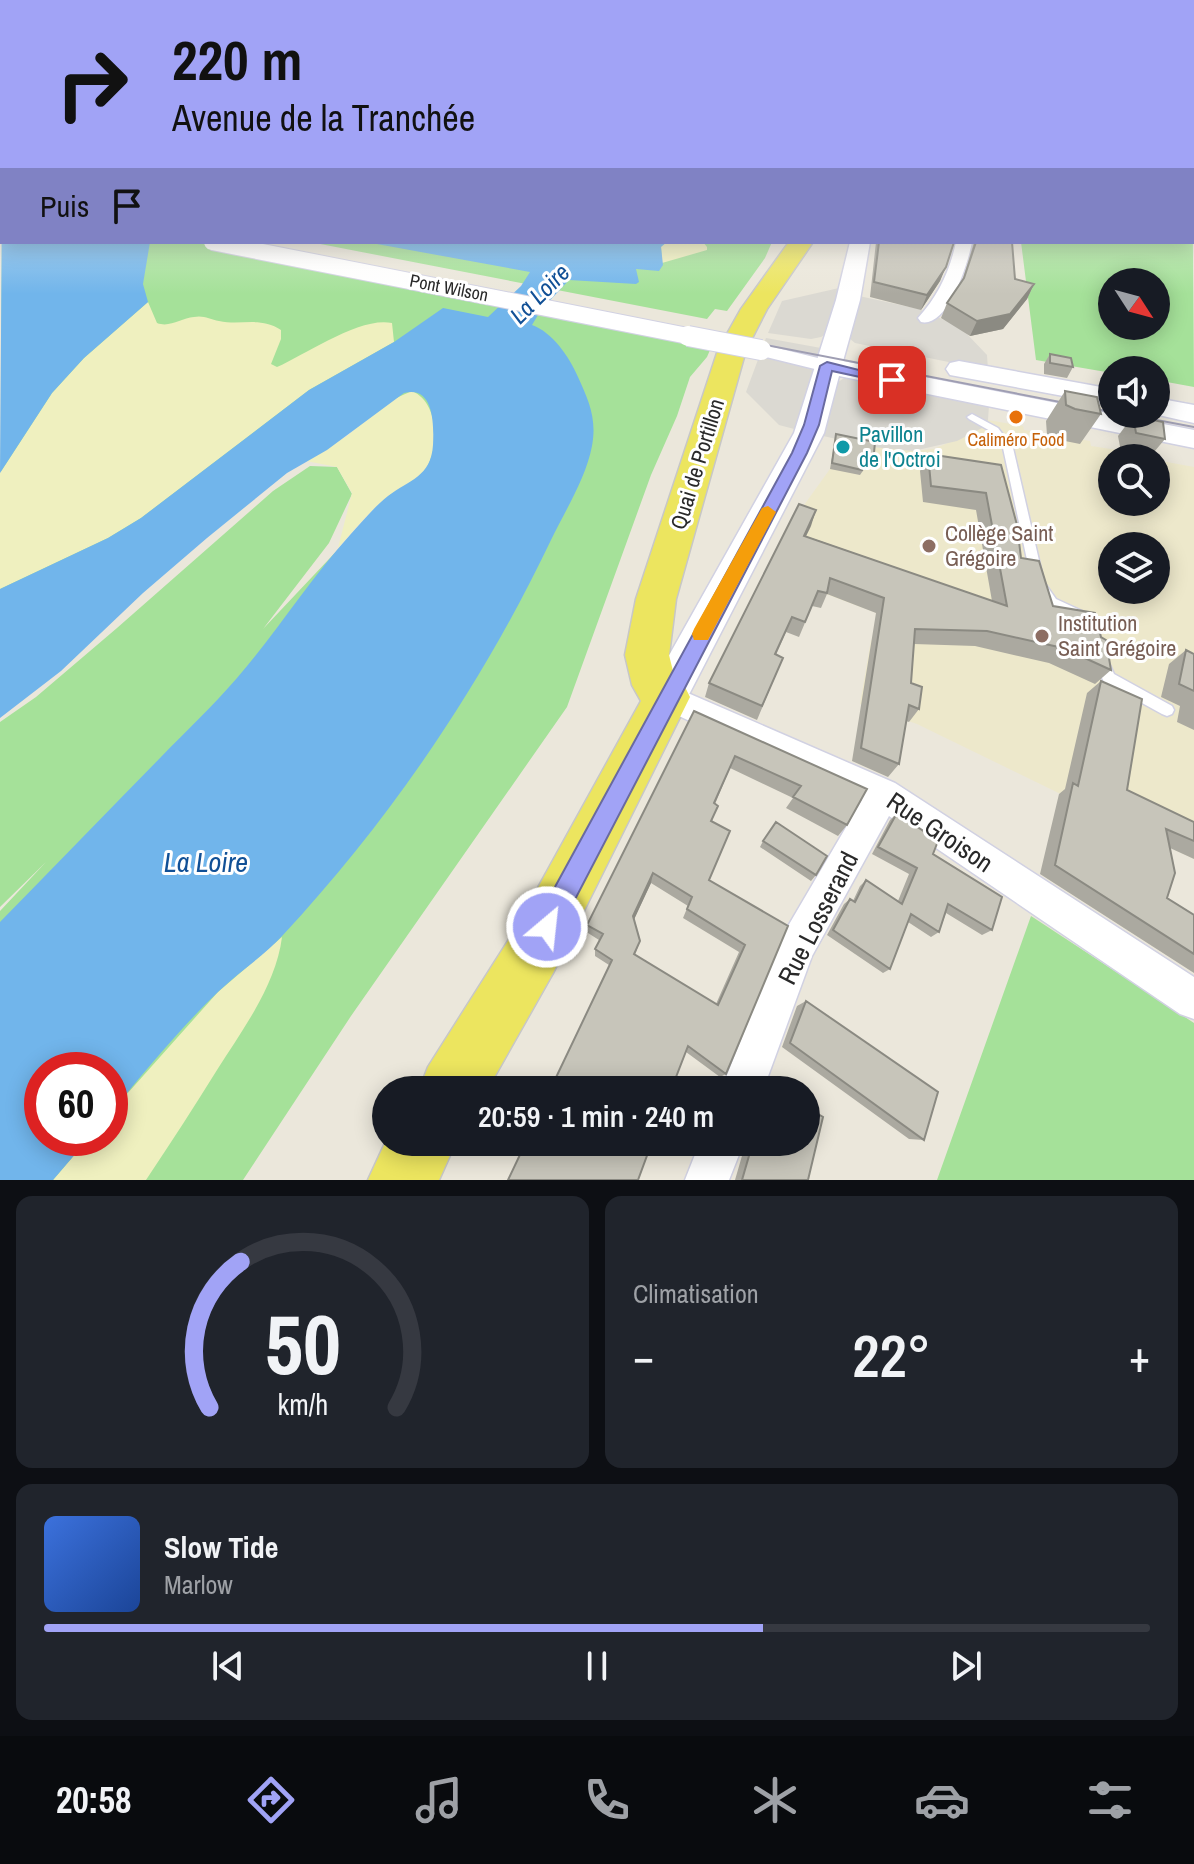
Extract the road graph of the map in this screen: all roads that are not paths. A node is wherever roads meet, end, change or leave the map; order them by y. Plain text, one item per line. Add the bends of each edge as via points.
1 (222, 244) edge
2 (800, 244) edge
3 (860, 244) edge
4 (964, 244) edge
5 (927, 318) dead end
6 (829, 356) junction
7 (1098, 395) edge
8 (1170, 409) edge
9 (1194, 414) edge
10 (972, 417) dead end
11 (1194, 439) edge
12 (1087, 620) edge
13 (1096, 642) edge
14 (667, 697) junction
15 (1167, 710) dead end
16 (884, 794) junction
17 (1194, 1000) edge
18 (459, 1076) edge
19 (747, 1076) edge
20 (415, 1156) edge
21 (716, 1156) edge
22 (402, 1180) edge
23 (707, 1180) edge

1 - 6 street, Pont Wilson, bridge via 761,350
2 - 14 main road, Quai de Portillon via 732,350 656,599 647,655 654,685
3 - 6 main road
4 - 5 street via 959,267
6 - 7 main road
6 - 11 main road
6 - 14 main road via 800,453
8 - 9 main road
10 - 12 lane via 995,430 1008,448 1038,583 1052,602
13 - 15 lane via 1109,678
14 - 16 street, Rue Groison
14 - 18 main road via 533,953
16 - 17 street, Rue Groison
16 - 19 street, Rue Losserand via 797,946
20 - 22 main road
21 - 23 street

